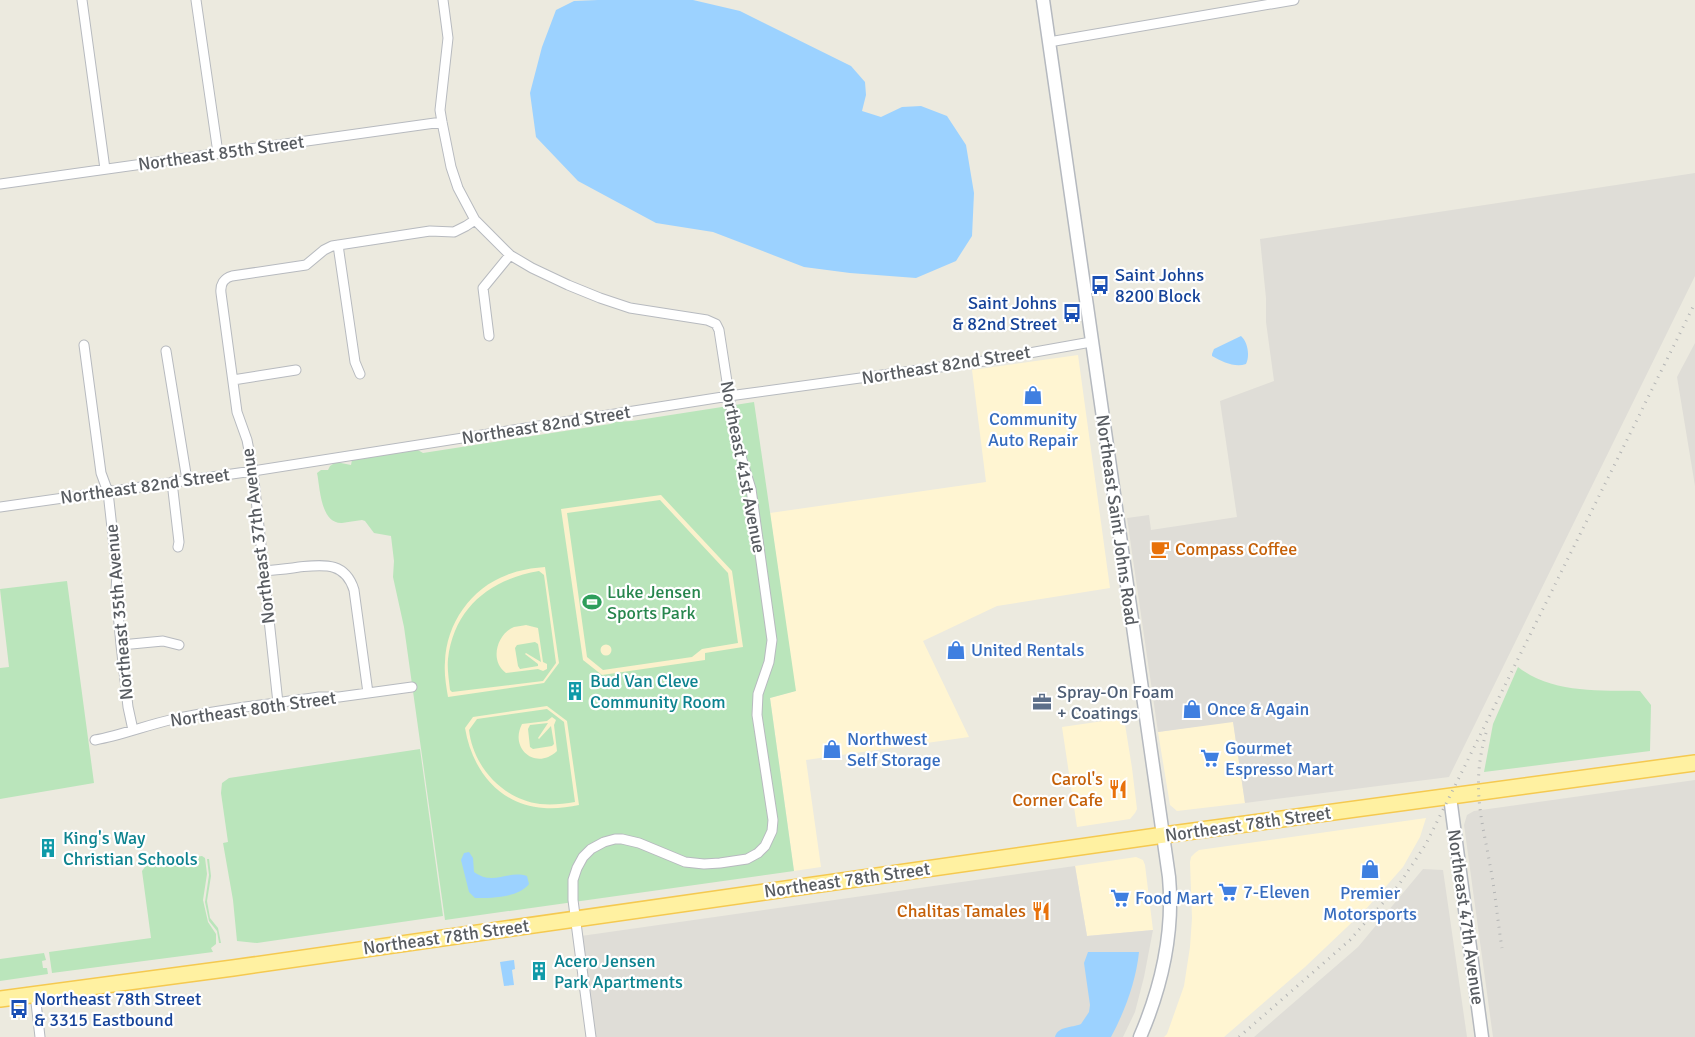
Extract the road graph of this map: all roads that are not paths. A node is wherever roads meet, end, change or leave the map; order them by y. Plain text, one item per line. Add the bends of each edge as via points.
1 (82, 0) edge
2 (196, 0) edge
3 (443, 0) edge
4 (1043, 0) edge
5 (1294, 0) edge
6 (1048, 42) junction
7 (442, 122) junction
8 (218, 153) junction
9 (105, 169) junction
10 (0, 184) edge
11 (475, 220) junction
12 (338, 245) junction
13 (510, 254) junction
14 (490, 336) dead end
15 (1091, 342) junction
16 (84, 345) dead end
17 (166, 351) dead end
18 (296, 370) dead end
19 (360, 374) dead end
20 (233, 380) junction
21 (728, 396) junction
22 (253, 470) junction
23 (188, 480) junction
24 (172, 482) junction
25 (108, 492) junction
26 (0, 507) edge
27 (178, 547) dead end
28 (264, 572) junction
29 (121, 645) junction
30 (179, 645) dead end
31 (412, 687) dead end
32 (368, 693) junction
33 (278, 703) junction
34 (133, 730) junction
35 (95, 740) dead end
36 (1695, 763) edge
37 (1450, 797) junction
38 (1164, 835) junction
39 (575, 919) junction
40 (35, 994) junction
41 (0, 998) edge
42 (40, 1037) edge
43 (591, 1037) edge
44 (1140, 1037) edge
45 (1482, 1037) edge

1 - 9 street
2 - 8 street
3 - 7 street via 448,38 440,110
4 - 6 main road, Northeast Saint Johns Road
5 - 6 street
6 - 15 main road, Northeast Saint Johns Road
7 - 8 street, Northeast 85th Street
7 - 11 street via 458,188
8 - 9 street, Northeast 85th Street
9 - 10 street, Northeast 85th Street
11 - 12 street via 454,232 430,231
11 - 13 street
12 - 19 street via 355,362
12 - 20 street, Northeast 37th Avenue via 328,247 306,264 232,276 222,282 220,294
13 - 14 street via 483,288
13 - 21 street, Northeast 41st Avenue via 568,285 618,304 716,324
15 - 21 street, Northeast 82nd Street via 984,361
15 - 38 main road, Northeast Saint Johns Road
16 - 25 street, Northeast 35th Avenue via 101,473
17 - 23 street
18 - 20 street
20 - 22 street, Northeast 37th Avenue via 238,416
21 - 22 street, Northeast 82nd Street
21 - 39 street, Northeast 41st Avenue via 736,440 751,489 771,629 770,656 758,694 757,715 772,831 758,853 720,864 679,860 629,840 604,842 587,852 577,868 573,887
22 - 23 street, Northeast 82nd Street
22 - 28 street, Northeast 37th Avenue
23 - 24 street, Northeast 82nd Street
24 - 25 street, Northeast 82nd Street
24 - 27 street
25 - 26 street, Northeast 82nd Street
25 - 29 street, Northeast 35th Avenue
28 - 32 street via 325,565 338,568 349,578 354,590
28 - 33 street, Northeast 37th Avenue
29 - 30 street via 163,641
29 - 34 street, Northeast 35th Avenue
31 - 32 street, Northeast 80th Street
32 - 33 street, Northeast 80th Street
33 - 34 street, Northeast 80th Street via 176,718
34 - 35 street, Northeast 80th Street
36 - 37 main road, Northeast 78th Street
37 - 38 main road, Northeast 78th Street
37 - 45 main road, Northeast 47th Avenue
38 - 39 main road, Northeast 78th Street
38 - 44 main road, Northeast Saint Johns Road via 1170,887 1166,955 1155,1001
39 - 40 main road, Northeast 78th Street
39 - 43 street
40 - 41 main road, Northeast 78th Street
40 - 42 street

